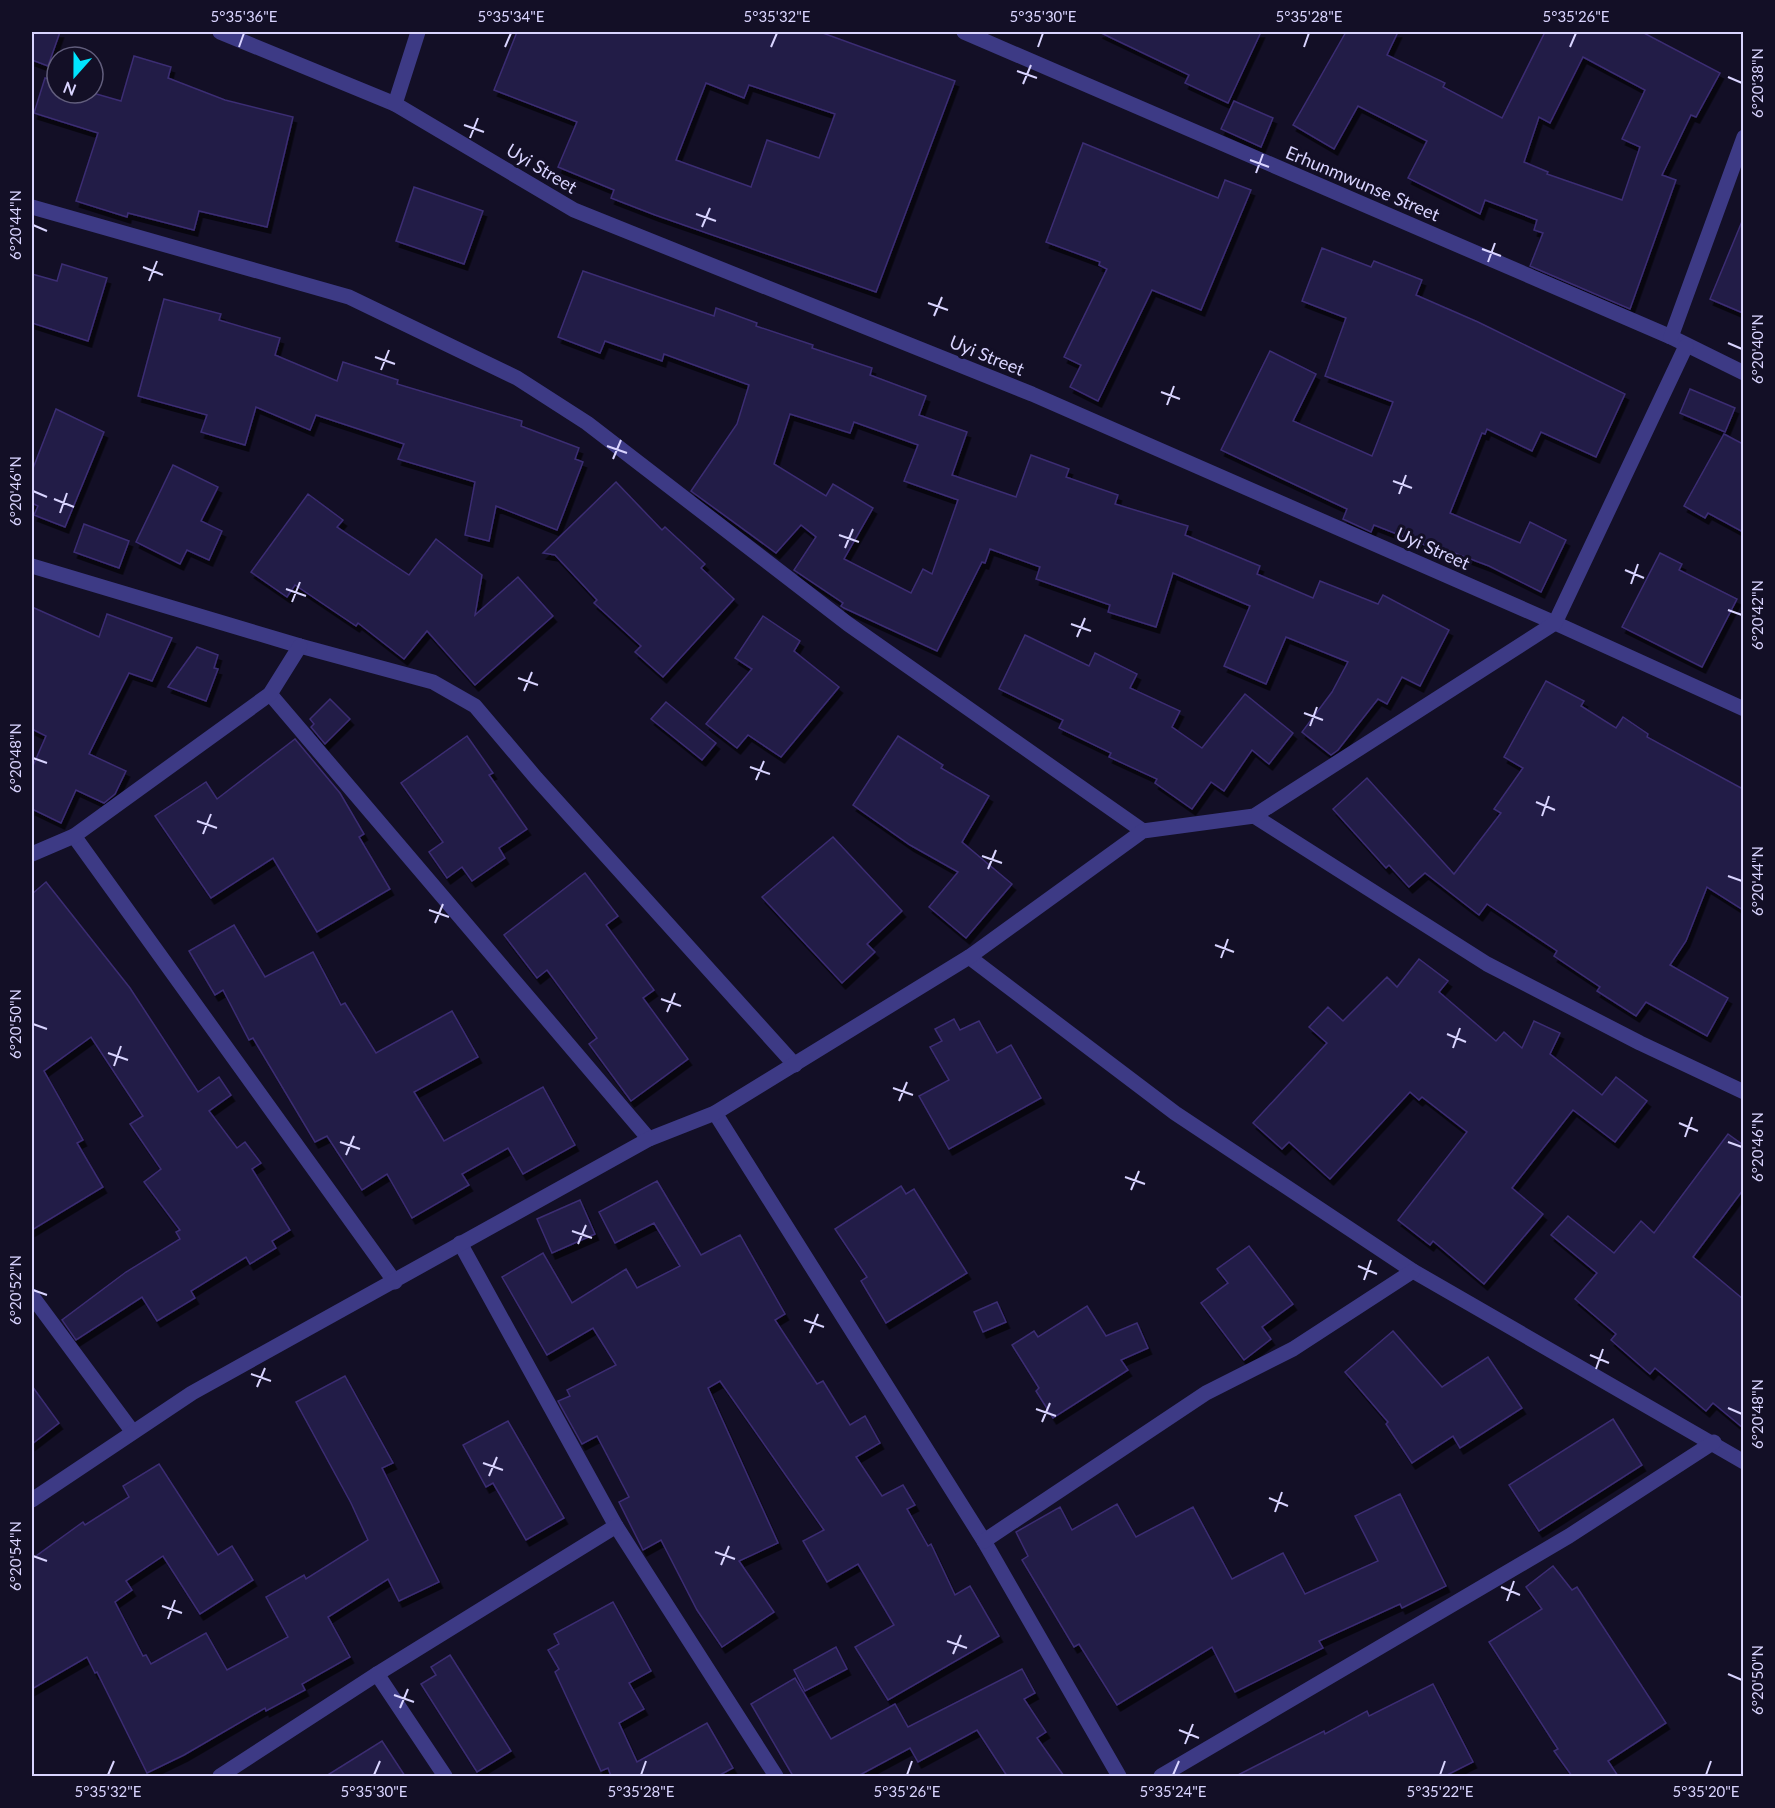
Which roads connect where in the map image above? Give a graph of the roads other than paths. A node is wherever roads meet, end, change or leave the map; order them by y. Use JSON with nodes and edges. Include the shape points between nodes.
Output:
{"nodes":[{"id":1,"x":220,"y":32,"type":"edge"},
{"id":2,"x":418,"y":32,"type":"edge"},
{"id":3,"x":967,"y":32,"type":"edge"},
{"id":4,"x":395,"y":104,"type":"junction"},
{"id":5,"x":1743,"y":137,"type":"edge"},
{"id":6,"x":32,"y":207,"type":"edge"},
{"id":7,"x":1671,"y":337,"type":"junction"},
{"id":8,"x":1686,"y":346,"type":"junction"},
{"id":9,"x":1743,"y":373,"type":"edge"},
{"id":10,"x":32,"y":566,"type":"edge"},
{"id":11,"x":1555,"y":623,"type":"junction"},
{"id":12,"x":300,"y":646,"type":"junction"},
{"id":13,"x":270,"y":694,"type":"junction"},
{"id":14,"x":1743,"y":709,"type":"edge"},
{"id":15,"x":1254,"y":816,"type":"junction"},
{"id":16,"x":1143,"y":831,"type":"junction"},
{"id":17,"x":74,"y":836,"type":"junction"},
{"id":18,"x":32,"y":854,"type":"edge"},
{"id":19,"x":969,"y":957,"type":"junction"},
{"id":20,"x":795,"y":1065,"type":"junction"},
{"id":21,"x":1743,"y":1092,"type":"edge"},
{"id":22,"x":715,"y":1113,"type":"junction"},
{"id":23,"x":649,"y":1139,"type":"junction"},
{"id":24,"x":460,"y":1243,"type":"junction"},
{"id":25,"x":1413,"y":1271,"type":"junction"},
{"id":26,"x":395,"y":1282,"type":"junction"},
{"id":27,"x":32,"y":1296,"type":"edge"},
{"id":28,"x":132,"y":1431,"type":"junction"},
{"id":29,"x":1714,"y":1442,"type":"junction"},
{"id":30,"x":1743,"y":1462,"type":"edge"},
{"id":31,"x":32,"y":1500,"type":"edge"},
{"id":32,"x":616,"y":1526,"type":"junction"},
{"id":33,"x":984,"y":1541,"type":"junction"},
{"id":34,"x":377,"y":1674,"type":"junction"},
{"id":35,"x":220,"y":1776,"type":"edge"},
{"id":36,"x":445,"y":1776,"type":"edge"},
{"id":37,"x":776,"y":1776,"type":"edge"},
{"id":38,"x":1119,"y":1776,"type":"edge"},
{"id":39,"x":1161,"y":1776,"type":"edge"}],
"edges":[{"from":1,"to":4,"type":"street","name":"Uyi Street"},
{"from":2,"to":4,"type":"street"},
{"from":3,"to":7,"type":"street","name":"Erhunmwunse Street"},
{"from":4,"to":11,"type":"street","name":"Uyi Street","via":[[574,210],[1032,394]]},
{"from":5,"to":7,"type":"street"},
{"from":6,"to":16,"type":"street","via":[[349,297],[517,378],[587,423],[848,624]]},
{"from":7,"to":8,"type":"street","name":"Erhunmwunse Street"},
{"from":8,"to":9,"type":"street","name":"Erhunmwunse Street"},
{"from":8,"to":11,"type":"street"},
{"from":10,"to":12,"type":"street"},
{"from":11,"to":14,"type":"street","name":"Uyi Street"},
{"from":11,"to":15,"type":"street"},
{"from":12,"to":13,"type":"street"},
{"from":12,"to":20,"type":"street","via":[[433,682],[475,706]]},
{"from":13,"to":17,"type":"street"},
{"from":13,"to":23,"type":"street"},
{"from":15,"to":16,"type":"street"},
{"from":15,"to":21,"type":"street","via":[[1487,964]]},
{"from":16,"to":19,"type":"street"},
{"from":17,"to":18,"type":"street"},
{"from":17,"to":26,"type":"street"},
{"from":19,"to":20,"type":"street"},
{"from":19,"to":25,"type":"street","via":[[1175,1113]]},
{"from":20,"to":22,"type":"street"},
{"from":22,"to":23,"type":"street"},
{"from":22,"to":33,"type":"street"},
{"from":23,"to":24,"type":"street"},
{"from":24,"to":26,"type":"street"},
{"from":24,"to":32,"type":"street"},
{"from":25,"to":29,"type":"street"},
{"from":25,"to":33,"type":"street","via":[[1293,1349],[1206,1393]]},
{"from":26,"to":28,"type":"street","via":[[192,1393]]},
{"from":27,"to":28,"type":"street"},
{"from":28,"to":31,"type":"street"},
{"from":29,"to":30,"type":"street"},
{"from":29,"to":39,"type":"street","via":[[1559,1542]]},
{"from":32,"to":34,"type":"street"},
{"from":32,"to":37,"type":"street"},
{"from":33,"to":38,"type":"street"},
{"from":34,"to":35,"type":"street"},
{"from":34,"to":36,"type":"street"}]}
